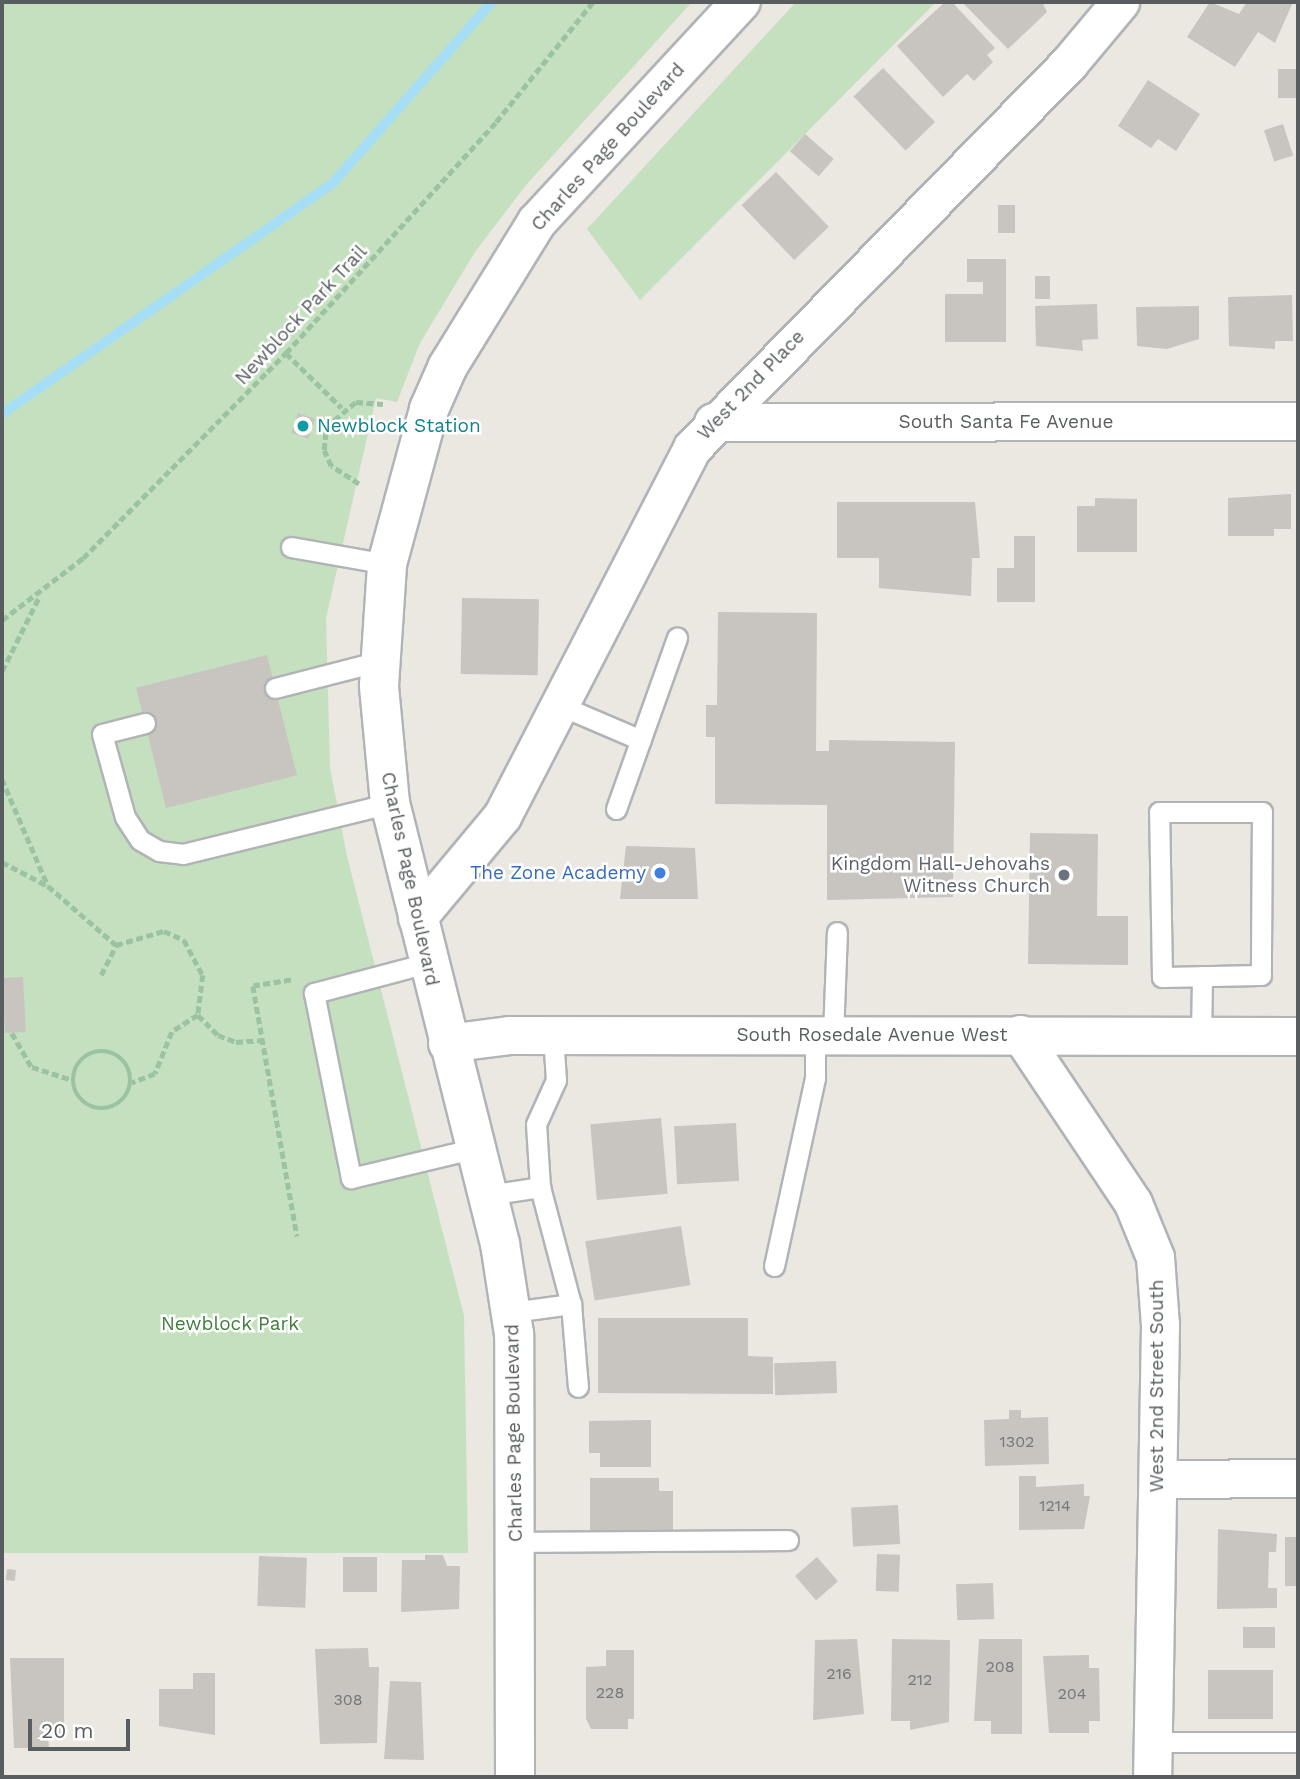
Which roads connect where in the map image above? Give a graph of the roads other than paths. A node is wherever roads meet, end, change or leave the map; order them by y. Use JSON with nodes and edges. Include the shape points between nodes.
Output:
{"nodes":[{"id":1,"x":741,"y":2,"type":"edge"},
{"id":2,"x":1113,"y":13,"type":"edge"},
{"id":3,"x":1298,"y":421,"type":"edge"},
{"id":4,"x":713,"y":422,"type":"junction"},
{"id":5,"x":292,"y":547,"type":"dead end"},
{"id":6,"x":387,"y":564,"type":"junction"},
{"id":7,"x":677,"y":638,"type":"dead end"},
{"id":8,"x":380,"y":661,"type":"junction"},
{"id":9,"x":275,"y":688,"type":"dead end"},
{"id":10,"x":559,"y":705,"type":"junction"},
{"id":11,"x":145,"y":723,"type":"dead end"},
{"id":12,"x":641,"y":740,"type":"junction"},
{"id":13,"x":390,"y":803,"type":"junction"},
{"id":14,"x":616,"y":809,"type":"dead end"},
{"id":15,"x":417,"y":918,"type":"junction"},
{"id":16,"x":836,"y":932,"type":"dead end"},
{"id":17,"x":428,"y":963,"type":"junction"},
{"id":18,"x":1202,"y":976,"type":"junction"},
{"id":19,"x":1020,"y":1034,"type":"junction"},
{"id":20,"x":553,"y":1035,"type":"junction"},
{"id":21,"x":824,"y":1035,"type":"junction"},
{"id":22,"x":1201,"y":1036,"type":"junction"},
{"id":23,"x":1298,"y":1036,"type":"edge"},
{"id":24,"x":447,"y":1043,"type":"junction"},
{"id":25,"x":476,"y":1148,"type":"junction"},
{"id":26,"x":540,"y":1187,"type":"junction"},
{"id":27,"x":488,"y":1195,"type":"junction"},
{"id":28,"x":774,"y":1266,"type":"dead end"},
{"id":29,"x":571,"y":1304,"type":"junction"},
{"id":30,"x":512,"y":1312,"type":"junction"},
{"id":31,"x":578,"y":1387,"type":"dead end"},
{"id":32,"x":1298,"y":1478,"type":"edge"},
{"id":33,"x":1158,"y":1479,"type":"junction"},
{"id":34,"x":788,"y":1540,"type":"dead end"},
{"id":35,"x":516,"y":1542,"type":"junction"},
{"id":36,"x":1298,"y":1742,"type":"edge"},
{"id":37,"x":1152,"y":1760,"type":"edge"},
{"id":38,"x":515,"y":1777,"type":"edge"}],
"edges":[{"from":1,"to":6,"type":"main road","name":"Charles Page Boulevard","via":[[537,222],[429,409]]},
{"from":2,"to":4,"type":"street","name":"West 2nd Place"},
{"from":3,"to":4,"type":"street","name":"South Santa Fe Avenue"},
{"from":4,"to":10,"type":"street","name":"West 2nd Place","via":[[678,474]]},
{"from":5,"to":6,"type":"lane"},
{"from":6,"to":8,"type":"main road","name":"Charles Page Boulevard"},
{"from":7,"to":12,"type":"lane"},
{"from":8,"to":9,"type":"lane"},
{"from":8,"to":13,"type":"main road","name":"Charles Page Boulevard"},
{"from":10,"to":12,"type":"lane"},
{"from":10,"to":15,"type":"street","name":"West 2nd Place","via":[[502,816]]},
{"from":11,"to":13,"type":"lane","via":[[102,734],[125,817],[140,840],[159,851],[183,854]]},
{"from":12,"to":14,"type":"lane"},
{"from":13,"to":15,"type":"main road","name":"Charles Page Boulevard"},
{"from":15,"to":17,"type":"main road","name":"Charles Page Boulevard"},
{"from":16,"to":21,"type":"lane"},
{"from":17,"to":24,"type":"main road","name":"Charles Page Boulevard"},
{"from":17,"to":25,"type":"lane","via":[[314,993],[351,1178]]},
{"from":18,"to":18,"type":"lane","via":[[1261,975],[1262,812],[1159,812],[1161,977]]},
{"from":18,"to":22,"type":"lane"},
{"from":19,"to":21,"type":"street","name":"South Rosedale Avenue West"},
{"from":19,"to":22,"type":"street","name":"South Rosedale Avenue West"},
{"from":19,"to":33,"type":"street","name":"West 2nd Street South","via":[[1133,1203],[1155,1257]]},
{"from":20,"to":21,"type":"street","name":"South Rosedale Avenue West"},
{"from":20,"to":24,"type":"street","name":"South Rosedale Avenue West"},
{"from":20,"to":26,"type":"lane","via":[[555,1080],[536,1124]]},
{"from":21,"to":28,"type":"lane"},
{"from":22,"to":23,"type":"street","name":"South Rosedale Avenue West"},
{"from":24,"to":25,"type":"main road","name":"Charles Page Boulevard"},
{"from":25,"to":27,"type":"main road","name":"Charles Page Boulevard"},
{"from":26,"to":27,"type":"lane"},
{"from":26,"to":29,"type":"lane"},
{"from":27,"to":30,"type":"main road","name":"Charles Page Boulevard"},
{"from":29,"to":30,"type":"lane"},
{"from":29,"to":31,"type":"lane"},
{"from":30,"to":35,"type":"main road","name":"Charles Page Boulevard"},
{"from":32,"to":33,"type":"street"},
{"from":33,"to":37,"type":"street","name":"West 2nd Street South"},
{"from":34,"to":35,"type":"lane"},
{"from":35,"to":38,"type":"main road","name":"Charles Page Boulevard"},
{"from":36,"to":37,"type":"lane"}]}
